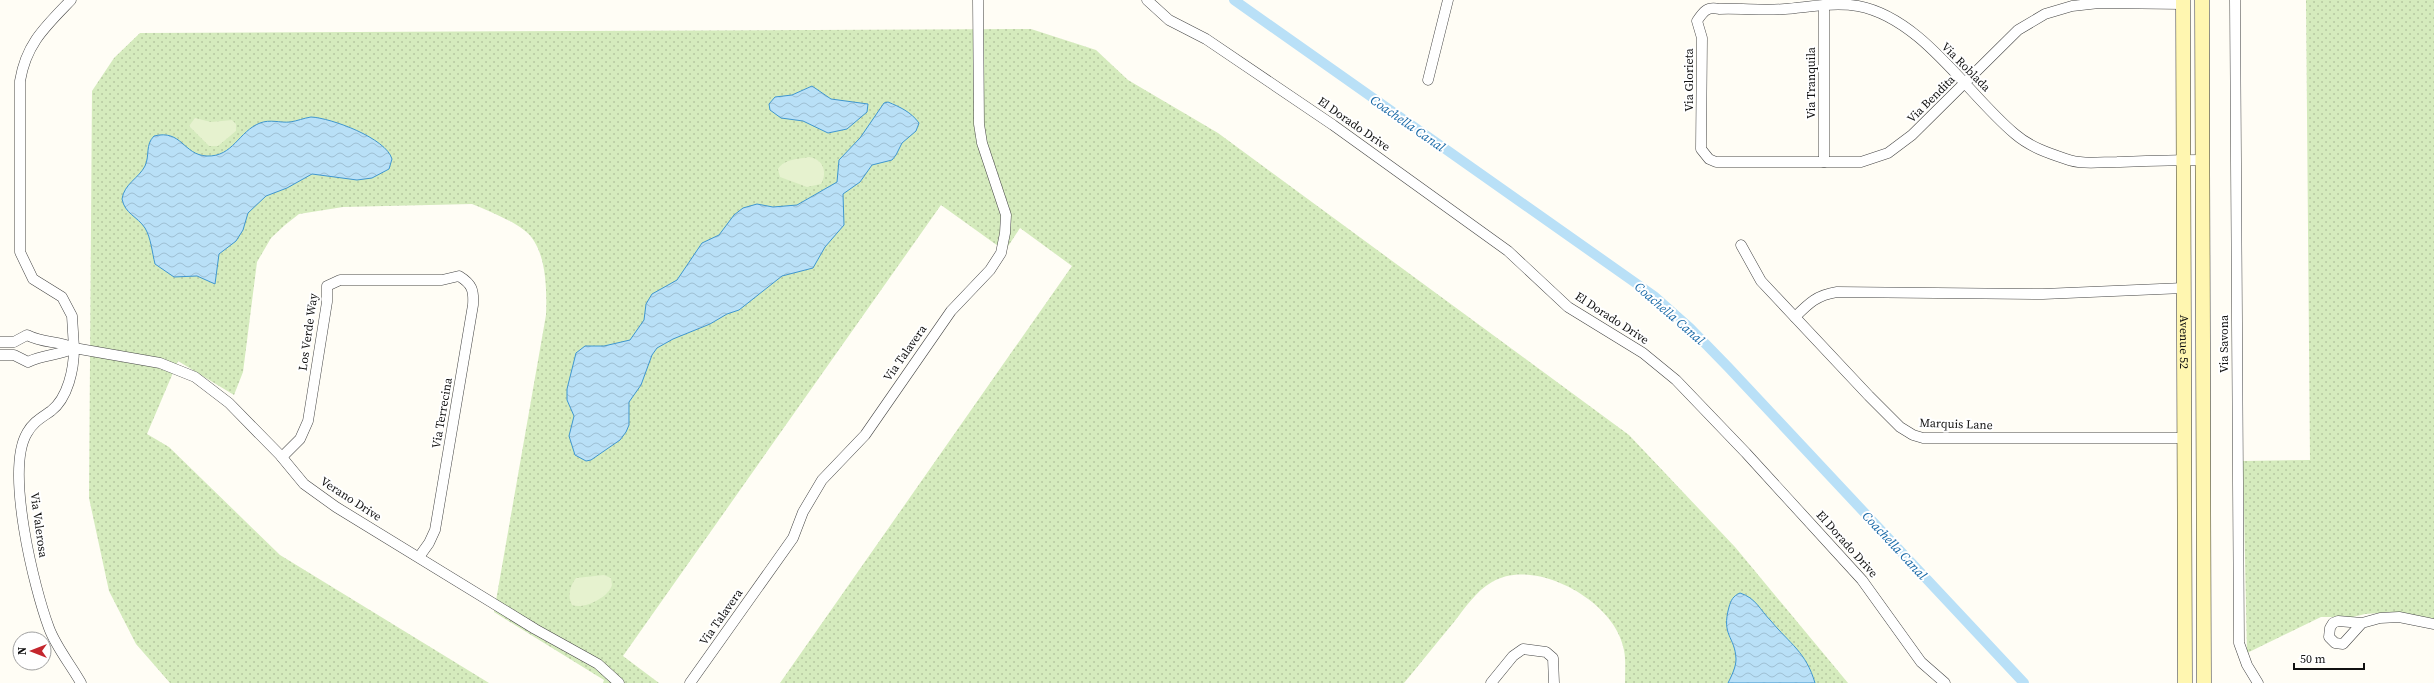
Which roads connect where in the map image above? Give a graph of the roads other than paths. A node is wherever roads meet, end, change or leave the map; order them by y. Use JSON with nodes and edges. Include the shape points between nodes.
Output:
{"nodes":[{"id":1,"x":71,"y":0,"type":"edge"},
{"id":2,"x":978,"y":0,"type":"edge"},
{"id":3,"x":1147,"y":0,"type":"edge"},
{"id":4,"x":1448,"y":0,"type":"edge"},
{"id":5,"x":2202,"y":0,"type":"edge"},
{"id":6,"x":2235,"y":0,"type":"edge"},
{"id":7,"x":2183,"y":2,"type":"edge"},
{"id":8,"x":1824,"y":5,"type":"junction"},
{"id":9,"x":1706,"y":9,"type":"joint"},
{"id":10,"x":1428,"y":80,"type":"dead end"},
{"id":11,"x":1964,"y":83,"type":"junction"},
{"id":12,"x":1704,"y":154,"type":"joint"},
{"id":13,"x":2184,"y":160,"type":"junction"},
{"id":14,"x":2202,"y":160,"type":"junction"},
{"id":15,"x":1824,"y":162,"type":"junction"},
{"id":16,"x":1741,"y":245,"type":"dead end"},
{"id":17,"x":459,"y":276,"type":"joint"},
{"id":18,"x":2184,"y":288,"type":"junction"},
{"id":19,"x":1795,"y":317,"type":"junction"},
{"id":20,"x":0,"y":342,"type":"edge"},
{"id":21,"x":74,"y":352,"type":"junction"},
{"id":22,"x":0,"y":355,"type":"edge"},
{"id":23,"x":2203,"y":358,"type":"junction"},
{"id":24,"x":2184,"y":438,"type":"junction"},
{"id":25,"x":282,"y":457,"type":"junction"},
{"id":26,"x":419,"y":557,"type":"junction"},
{"id":27,"x":2185,"y":619,"type":"junction"},
{"id":28,"x":2362,"y":623,"type":"dead end"},
{"id":29,"x":2434,"y":624,"type":"edge"},
{"id":30,"x":2185,"y":666,"type":"junction"},
{"id":31,"x":81,"y":683,"type":"edge"},
{"id":32,"x":619,"y":683,"type":"edge"},
{"id":33,"x":690,"y":683,"type":"edge"},
{"id":34,"x":1491,"y":683,"type":"edge"},
{"id":35,"x":1554,"y":683,"type":"edge"},
{"id":36,"x":1945,"y":683,"type":"edge"},
{"id":37,"x":2185,"y":683,"type":"edge"},
{"id":38,"x":2190,"y":683,"type":"edge"},
{"id":39,"x":2203,"y":683,"type":"edge"},
{"id":40,"x":2258,"y":683,"type":"edge"}],
"edges":[{"from":1,"to":21,"type":"street","via":[[32,44],[23,61],[20,81],[20,252],[33,279],[62,297],[72,316]]},
{"from":2,"to":33,"type":"street","name":"Via Talavera","via":[[979,124],[982,143],[1006,215],[1001,253],[990,270],[951,311],[865,435],[822,480],[803,512],[793,538]]},
{"from":3,"to":36,"type":"street","name":"El Dorado Drive","via":[[1169,20],[1206,39],[1333,125],[1502,246],[1568,306],[1642,353],[1676,380],[1862,580],[1921,662]]},
{"from":4,"to":10,"type":"street"},
{"from":5,"to":14,"type":"main road","name":"Avenue 52"},
{"from":6,"to":40,"type":"street","name":"Via Savona","via":[[2239,643]]},
{"from":7,"to":11,"type":"street","name":"Via Bendita","via":[[2099,3],[2072,6],[2044,14],[2018,30]]},
{"from":7,"to":13,"type":"main road","name":"Avenue 52"},
{"from":8,"to":9,"type":"street","name":"Via Roblada","via":[[1784,9]]},
{"from":8,"to":11,"type":"street","name":"Via Roblada","via":[[1857,6],[1893,20],[1915,33]]},
{"from":8,"to":15,"type":"street","name":"Via Tranquila"},
{"from":9,"to":12,"type":"street","name":"Via Glorieta","via":[[1697,21],[1702,38],[1701,149]]},
{"from":11,"to":13,"type":"street","name":"Via Roblada","via":[[2016,135],[2033,146],[2068,160],[2094,163]]},
{"from":11,"to":15,"type":"street","name":"Via Bendita","via":[[1912,135],[1888,153],[1861,162]]},
{"from":12,"to":15,"type":"street","name":"Via Bendita","via":[[1716,162]]},
{"from":13,"to":14,"type":"street","name":"Via Roblada"},
{"from":13,"to":18,"type":"main road","name":"Avenue 52"},
{"from":14,"to":23,"type":"main road","name":"Avenue 52"},
{"from":16,"to":19,"type":"street","name":"Marquis Lane","via":[[1761,280]]},
{"from":17,"to":25,"type":"street","name":"Los Verde Way","via":[[442,280],[340,280],[327,286],[327,302],[308,421],[300,439]]},
{"from":17,"to":26,"type":"street","name":"Via Terrecina","via":[[469,282],[474,291],[473,305],[435,530]]},
{"from":18,"to":19,"type":"street","via":[[2043,294],[1837,292],[1822,294],[1813,299]]},
{"from":18,"to":23,"type":"main road","via":[[2193,290],[2194,330]]},
{"from":18,"to":24,"type":"main road","name":"Avenue 52"},
{"from":19,"to":24,"type":"street","name":"Marquis Lane","via":[[1868,396],[1900,427],[1913,435],[1923,438],[1992,439]]},
{"from":20,"to":21,"type":"street","name":"Verano Drive","via":[[14,342],[28,335],[42,342],[60,342]]},
{"from":21,"to":22,"type":"street","via":[[42,355],[28,362],[14,355]]},
{"from":21,"to":25,"type":"street","name":"Verano Drive","via":[[160,363],[195,377],[229,403]]},
{"from":21,"to":31,"type":"street","name":"Via Valerosa","via":[[62,401],[37,419],[26,434],[18,457],[23,526],[34,581],[50,630]]},
{"from":23,"to":39,"type":"main road","name":"Avenue 52"},
{"from":24,"to":27,"type":"main road","name":"Avenue 52"},
{"from":25,"to":26,"type":"street","name":"Verano Drive","via":[[304,484],[336,507]]},
{"from":26,"to":32,"type":"street","name":"Verano Drive","via":[[535,629],[598,664]]},
{"from":27,"to":30,"type":"main road","name":"Avenue 52"},
{"from":27,"to":39,"type":"main road","via":[[2193,621],[2197,632],[2197,659]]},
{"from":28,"to":29,"type":"street","via":[[2380,618],[2400,617]]},
{"from":30,"to":37,"type":"main road","name":"Avenue 52"},
{"from":30,"to":38,"type":"main road"},
{"from":34,"to":35,"type":"street","via":[[1513,656],[1523,649],[1546,652],[1553,658]]}]}
